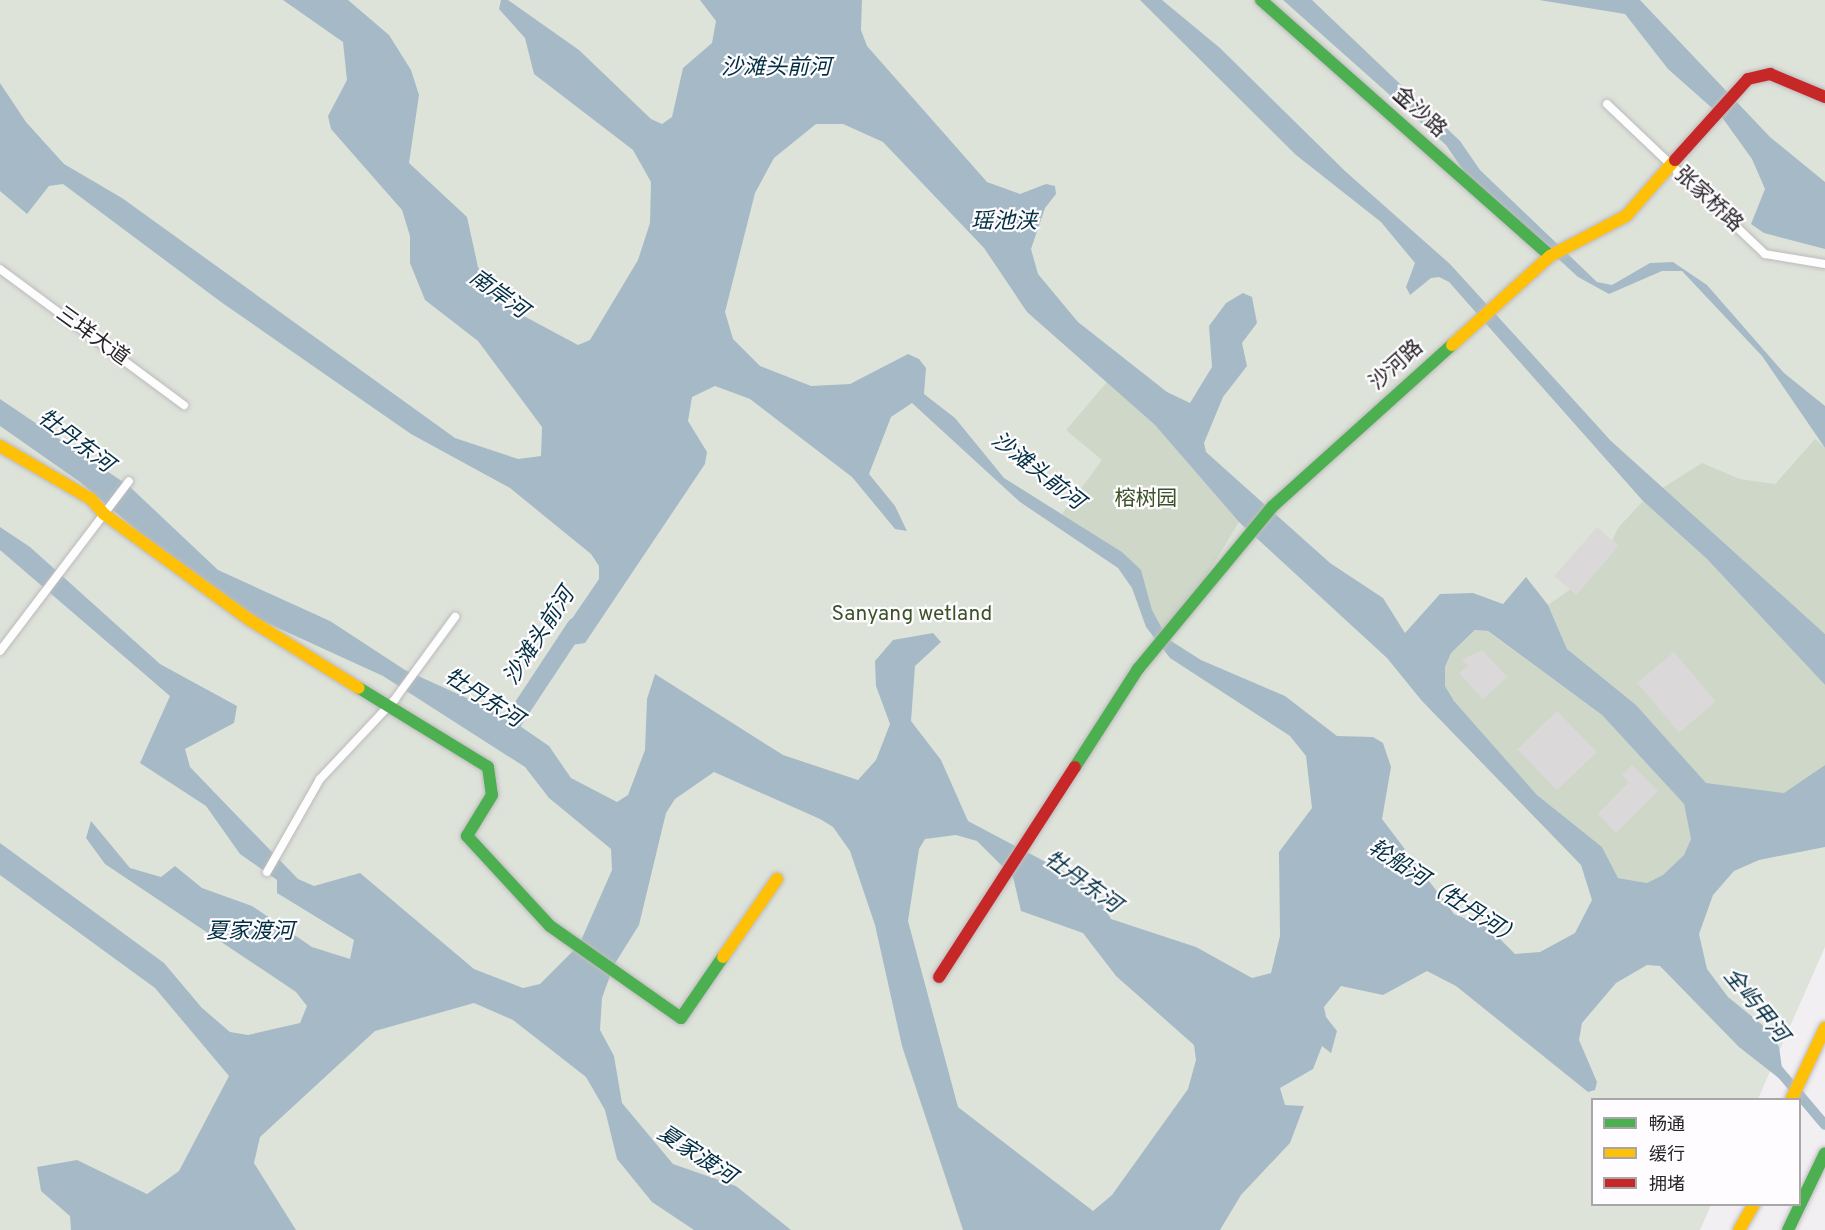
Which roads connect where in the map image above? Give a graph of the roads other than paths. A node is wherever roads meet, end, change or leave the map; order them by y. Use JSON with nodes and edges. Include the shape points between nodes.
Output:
{"nodes":[{"id":1,"x":1261,"y":0,"type":"edge"},
{"id":2,"x":1825,"y":98,"type":"edge"},
{"id":3,"x":1607,"y":104,"type":"dead end"},
{"id":4,"x":1671,"y":165,"type":"junction"},
{"id":5,"x":1550,"y":256,"type":"junction"},
{"id":6,"x":1825,"y":264,"type":"edge"},
{"id":7,"x":0,"y":268,"type":"edge"},
{"id":8,"x":184,"y":405,"type":"dead end"},
{"id":9,"x":0,"y":446,"type":"edge"},
{"id":10,"x":129,"y":482,"type":"dead end"},
{"id":11,"x":104,"y":514,"type":"junction"},
{"id":12,"x":455,"y":617,"type":"dead end"},
{"id":13,"x":0,"y":651,"type":"edge"},
{"id":14,"x":391,"y":703,"type":"junction"},
{"id":15,"x":267,"y":872,"type":"dead end"},
{"id":16,"x":777,"y":879,"type":"dead end"},
{"id":17,"x":939,"y":977,"type":"dead end"},
{"id":18,"x":1825,"y":1028,"type":"edge"},
{"id":19,"x":1792,"y":1098,"type":"edge"},
{"id":20,"x":1822,"y":1159,"type":"edge"},
{"id":21,"x":1801,"y":1203,"type":"edge"},
{"id":22,"x":1753,"y":1206,"type":"edge"},
{"id":23,"x":1799,"y":1206,"type":"edge"},
{"id":24,"x":1739,"y":1230,"type":"edge"},
{"id":25,"x":1788,"y":1230,"type":"edge"}],
"edges":[{"from":1,"to":5,"type":"main road","name":"金沙路"},
{"from":2,"to":4,"type":"main road","via":[[1770,74],[1758,74]]},
{"from":3,"to":4,"type":"street","name":"张家桥路"},
{"from":4,"to":5,"type":"main road","name":"沙河路","via":[[1626,216]]},
{"from":4,"to":6,"type":"street","name":"张家桥路","via":[[1765,254]]},
{"from":5,"to":17,"type":"main road","name":"沙河路","via":[[1272,507],[1138,669]]},
{"from":7,"to":8,"type":"street","name":"三垟大道"},
{"from":9,"to":11,"type":"main road","via":[[91,499]]},
{"from":10,"to":11,"type":"street"},
{"from":11,"to":13,"type":"street"},
{"from":11,"to":14,"type":"main road","via":[[250,620]]},
{"from":12,"to":14,"type":"street"},
{"from":14,"to":15,"type":"street","via":[[320,779]]},
{"from":14,"to":16,"type":"main road","via":[[488,767],[492,795],[467,836],[502,876],[550,926],[681,1018]]},
{"from":18,"to":19,"type":"main road"},
{"from":20,"to":21,"type":"main road"},
{"from":22,"to":24,"type":"main road"},
{"from":23,"to":25,"type":"main road"}]}
